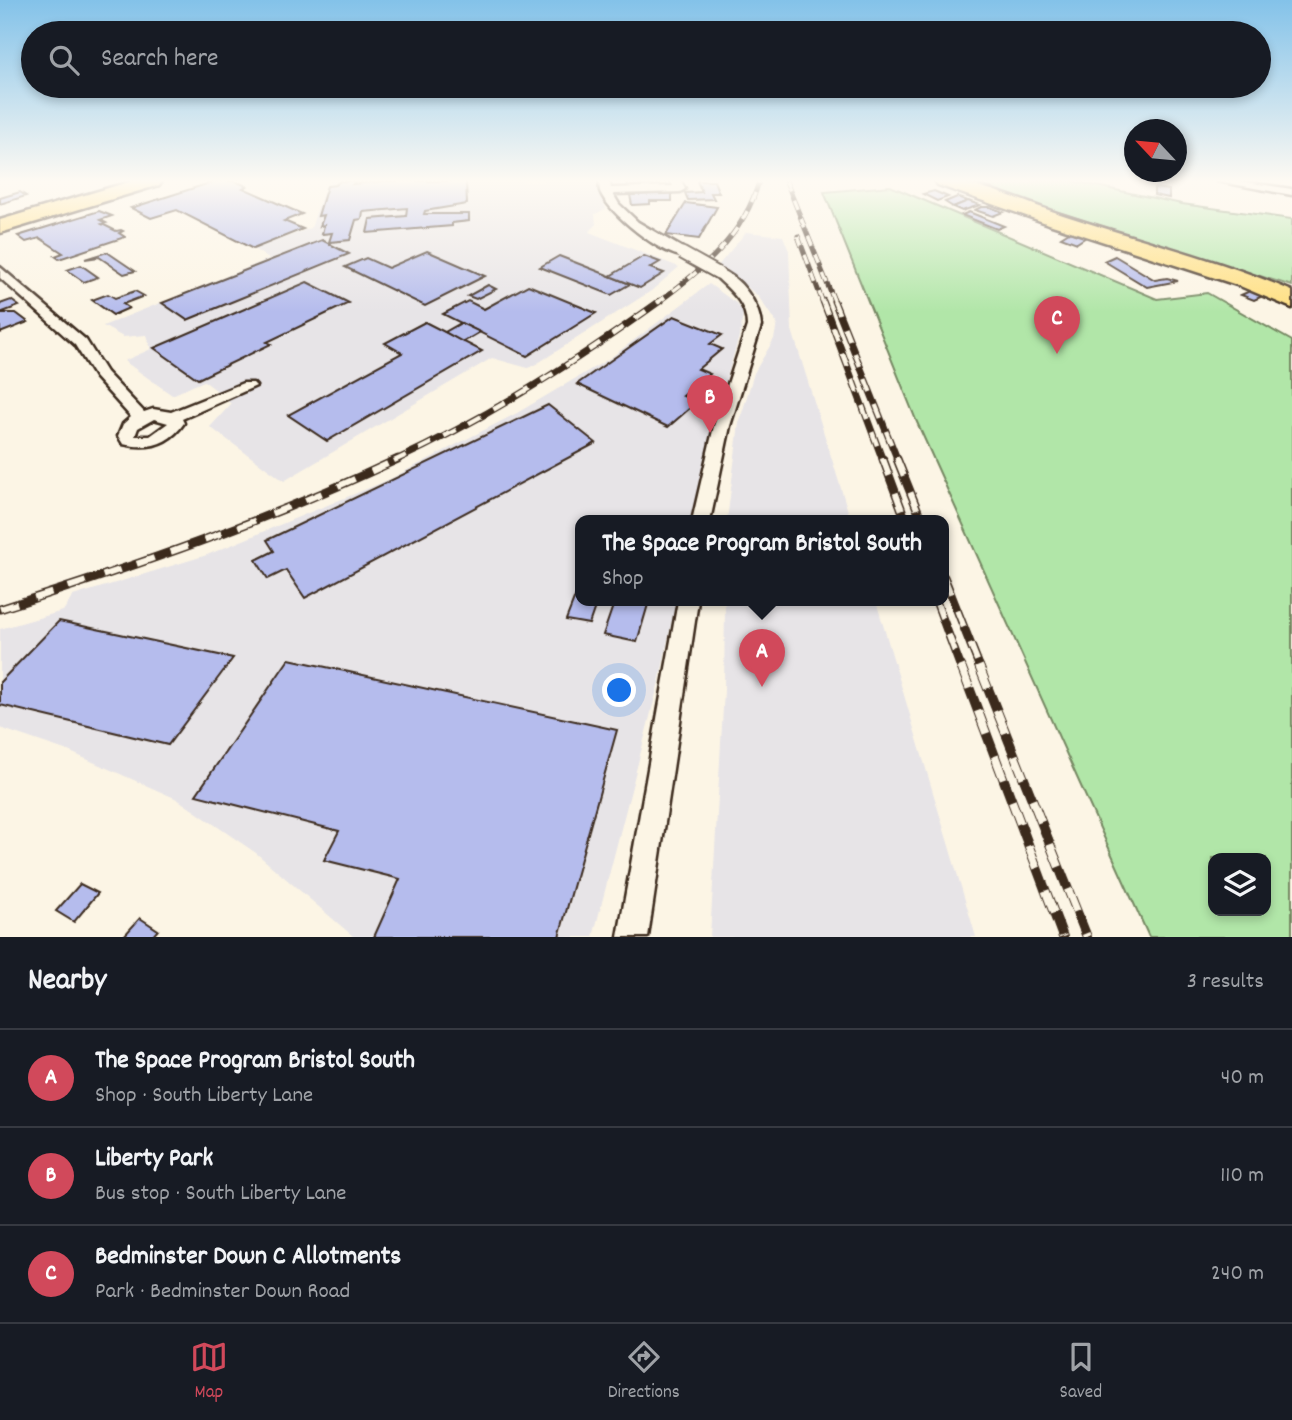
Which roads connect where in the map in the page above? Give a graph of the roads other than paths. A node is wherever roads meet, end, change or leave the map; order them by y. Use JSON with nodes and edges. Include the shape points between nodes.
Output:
{"nodes":[{"id":1,"x":635,"y":225,"type":"edge"},
{"id":2,"x":1068,"y":225,"type":"edge"},
{"id":3,"x":1,"y":273,"type":"edge"},
{"id":4,"x":1292,"y":300,"type":"edge"},
{"id":5,"x":248,"y":386,"type":"dead end"},
{"id":6,"x":173,"y":417,"type":"junction"},
{"id":7,"x":142,"y":418,"type":"junction"},
{"id":8,"x":702,"y":515,"type":"edge"},
{"id":9,"x":687,"y":606,"type":"edge"},
{"id":10,"x":633,"y":937,"type":"edge"}],
"edges":[{"from":1,"to":8,"type":"street","bridge":true,"via":[[733,284],[754,319],[754,334],[731,395]]},
{"from":2,"to":4,"type":"highway","via":[[1249,281]]},
{"from":3,"to":7,"type":"street","via":[[81,344],[100,374]]},
{"from":5,"to":6,"type":"street"},
{"from":6,"to":7,"type":"street"},
{"from":6,"to":7,"type":"street","via":[[176,423],[164,436],[144,442],[128,440],[126,432]]},
{"from":9,"to":10,"type":"street"}]}
